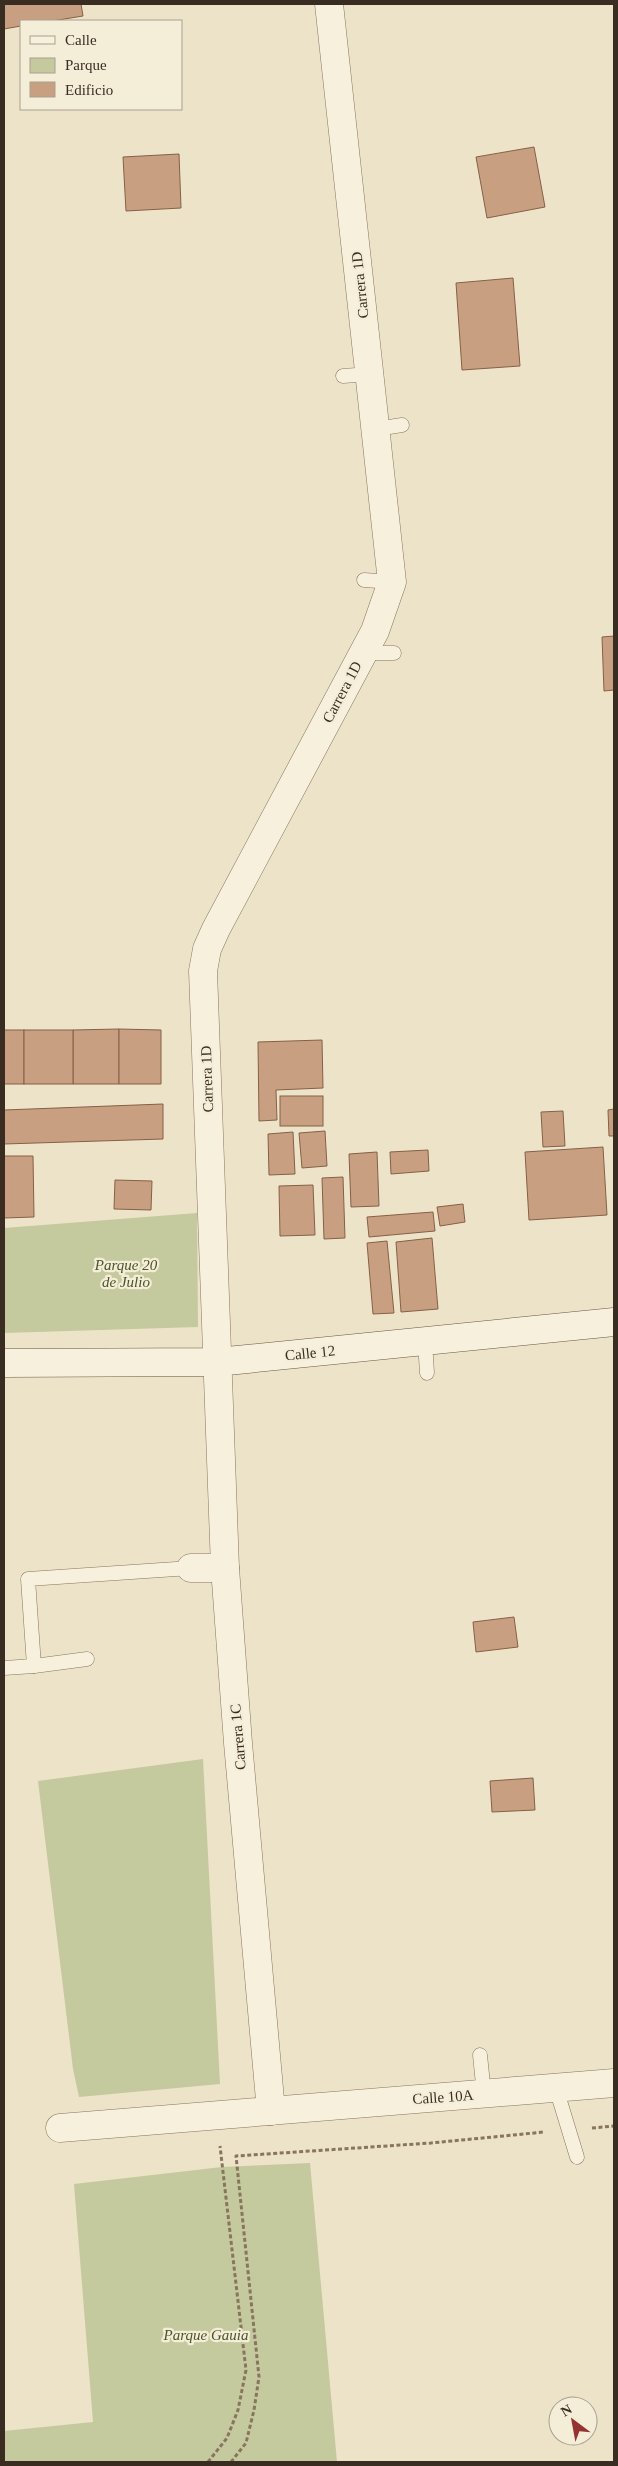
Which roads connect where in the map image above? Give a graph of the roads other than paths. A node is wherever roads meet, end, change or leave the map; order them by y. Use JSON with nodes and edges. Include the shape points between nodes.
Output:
{"nodes":[{"id":1,"x":329,"y":4,"type":"edge"},
{"id":2,"x":370,"y":374,"type":"junction"},
{"id":3,"x":343,"y":376,"type":"dead end"},
{"id":4,"x":364,"y":580,"type":"dead end"},
{"id":5,"x":392,"y":582,"type":"junction"},
{"id":6,"x":364,"y":653,"type":"junction"},
{"id":7,"x":394,"y":654,"type":"dead end"},
{"id":8,"x":614,"y":1322,"type":"edge"},
{"id":9,"x":425,"y":1342,"type":"junction"},
{"id":10,"x":217,"y":1362,"type":"junction"},
{"id":11,"x":4,"y":1363,"type":"edge"},
{"id":12,"x":427,"y":1373,"type":"dead end"},
{"id":13,"x":191,"y":1568,"type":"joint"},
{"id":14,"x":225,"y":1568,"type":"junction"},
{"id":15,"x":87,"y":1659,"type":"dead end"},
{"id":16,"x":34,"y":1666,"type":"junction"},
{"id":17,"x":4,"y":1668,"type":"edge"},
{"id":18,"x":480,"y":2055,"type":"dead end"},
{"id":19,"x":614,"y":2083,"type":"edge"},
{"id":20,"x":556,"y":2088,"type":"junction"},
{"id":21,"x":484,"y":2094,"type":"junction"},
{"id":22,"x":272,"y":2111,"type":"junction"},
{"id":23,"x":60,"y":2128,"type":"dead end"},
{"id":24,"x":577,"y":2157,"type":"dead end"}],
"edges":[{"from":1,"to":2,"type":"street","name":"Carrera 1D"},
{"from":2,"to":3,"type":"lane"},
{"from":2,"to":5,"type":"street","name":"Carrera 1D","via":[[389,427]]},
{"from":4,"to":5,"type":"lane"},
{"from":5,"to":6,"type":"street","name":"Carrera 1D"},
{"from":6,"to":7,"type":"lane"},
{"from":6,"to":10,"type":"street","name":"Carrera 1D","via":[[207,949],[204,989]]},
{"from":8,"to":9,"type":"street","name":"Calle 12"},
{"from":9,"to":10,"type":"street","name":"Calle 12"},
{"from":9,"to":12,"type":"lane"},
{"from":10,"to":11,"type":"street","name":"Calle 12"},
{"from":10,"to":14,"type":"street","name":"Carrera 1C"},
{"from":13,"to":14,"type":"street"},
{"from":13,"to":16,"type":"lane","via":[[28,1579]]},
{"from":14,"to":22,"type":"street","name":"Carrera 1C"},
{"from":15,"to":16,"type":"lane"},
{"from":16,"to":17,"type":"lane"},
{"from":18,"to":21,"type":"lane"},
{"from":19,"to":20,"type":"street","name":"Calle 10A"},
{"from":20,"to":21,"type":"street","name":"Calle 10A"},
{"from":20,"to":24,"type":"lane"},
{"from":21,"to":22,"type":"street","name":"Calle 10A"},
{"from":22,"to":23,"type":"street","name":"Calle 10A"}]}
